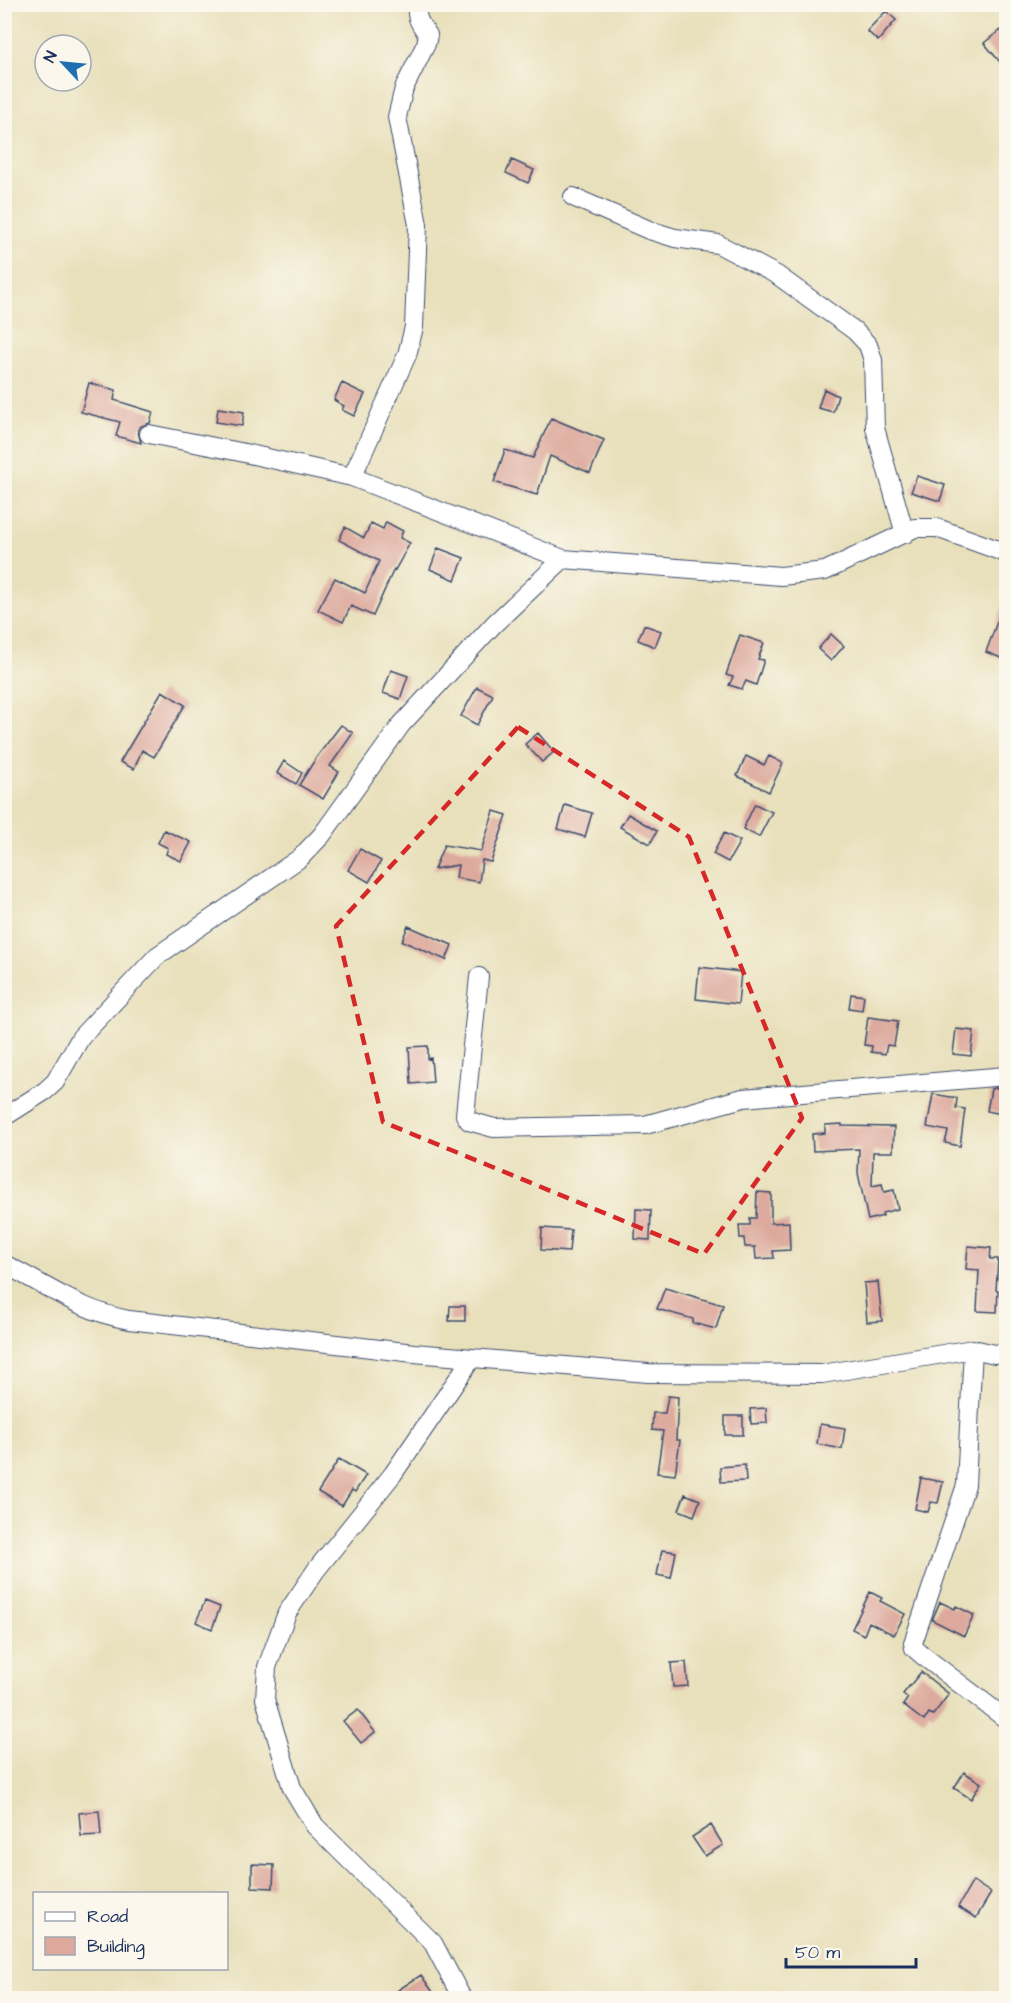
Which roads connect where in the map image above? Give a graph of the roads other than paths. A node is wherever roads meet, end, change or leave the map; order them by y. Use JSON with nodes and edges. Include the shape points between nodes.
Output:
{"nodes":[{"id":1,"x":418,"y":4,"type":"edge"},
{"id":2,"x":573,"y":197,"type":"dead end"},
{"id":3,"x":149,"y":434,"type":"dead end"},
{"id":4,"x":352,"y":477,"type":"junction"},
{"id":5,"x":905,"y":534,"type":"junction"},
{"id":6,"x":1006,"y":553,"type":"edge"},
{"id":7,"x":563,"y":559,"type":"junction"},
{"id":8,"x":480,"y":977,"type":"dead end"},
{"id":9,"x":1006,"y":1076,"type":"edge"},
{"id":10,"x":4,"y":1117,"type":"edge"},
{"id":11,"x":4,"y":1264,"type":"edge"},
{"id":12,"x":973,"y":1349,"type":"junction"},
{"id":13,"x":1006,"y":1352,"type":"edge"},
{"id":14,"x":472,"y":1358,"type":"junction"},
{"id":15,"x":1006,"y":1719,"type":"edge"},
{"id":16,"x":462,"y":1998,"type":"edge"}],
"edges":[{"from":1,"to":4,"type":"street","via":[[418,20],[428,35],[404,88],[397,117],[418,225],[414,327],[407,356]]},
{"from":2,"to":5,"type":"street","via":[[649,230],[718,244],[777,275],[855,331],[868,345],[873,360],[875,428]]},
{"from":3,"to":4,"type":"street"},
{"from":4,"to":7,"type":"street"},
{"from":5,"to":6,"type":"street","via":[[915,528],[937,528]]},
{"from":5,"to":7,"type":"street","via":[[825,571],[781,576]]},
{"from":7,"to":10,"type":"street","via":[[494,624],[402,725],[322,835],[300,858],[157,956],[81,1037],[55,1082]]},
{"from":8,"to":9,"type":"street","via":[[465,1115],[469,1121],[494,1128],[645,1125],[743,1098]]},
{"from":11,"to":14,"type":"street","via":[[80,1306],[107,1316]]},
{"from":12,"to":13,"type":"street"},
{"from":12,"to":14,"type":"street","via":[[822,1374],[648,1373]]},
{"from":12,"to":15,"type":"street","via":[[966,1485],[913,1643],[922,1655]]},
{"from":14,"to":16,"type":"street","via":[[393,1474],[287,1612],[267,1667],[265,1699],[292,1788],[315,1826],[433,1943]]}]}
